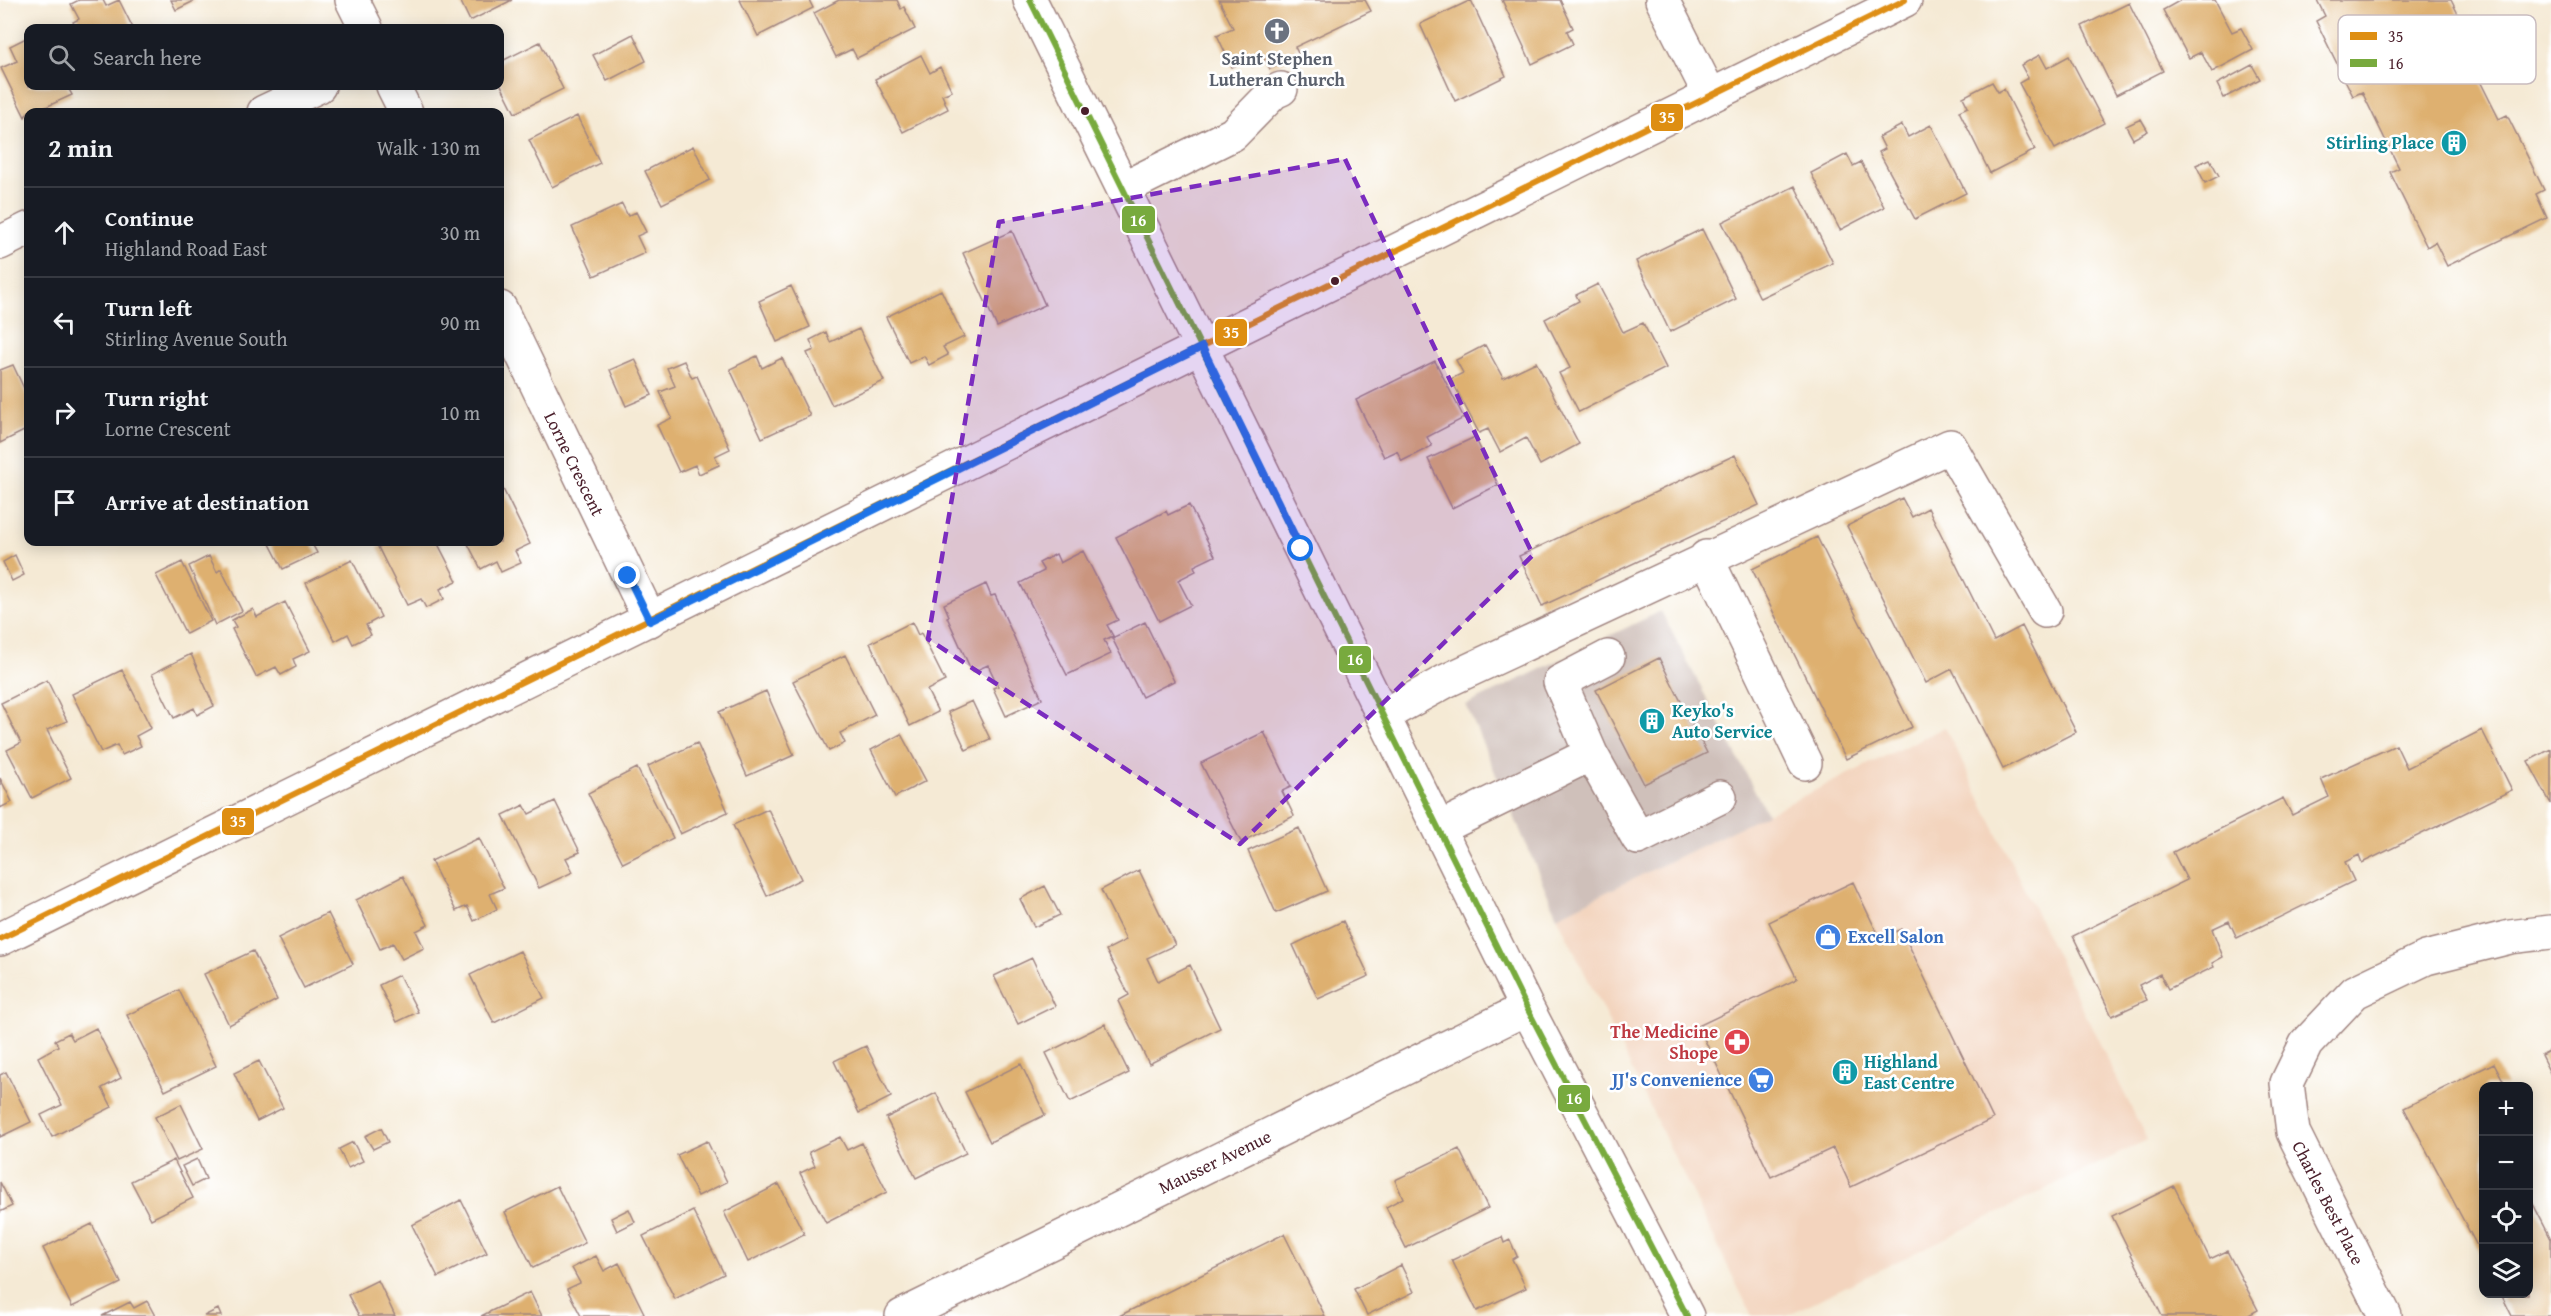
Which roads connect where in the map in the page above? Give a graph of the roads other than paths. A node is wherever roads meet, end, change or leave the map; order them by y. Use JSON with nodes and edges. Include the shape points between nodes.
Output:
{"nodes":[{"id":1,"x":352,"y":0,"type":"edge"},
{"id":2,"x":1030,"y":0,"type":"edge"},
{"id":3,"x":1662,"y":0,"type":"edge"},
{"id":4,"x":1905,"y":0,"type":"edge"},
{"id":5,"x":364,"y":24,"type":"edge"},
{"id":6,"x":1281,"y":88,"type":"dead end"},
{"id":7,"x":311,"y":90,"type":"edge"},
{"id":8,"x":395,"y":90,"type":"edge"},
{"id":9,"x":1710,"y":94,"type":"junction"},
{"id":10,"x":272,"y":108,"type":"edge"},
{"id":11,"x":404,"y":108,"type":"edge"},
{"id":12,"x":1124,"y":188,"type":"junction"},
{"id":13,"x":24,"y":231,"type":"edge"},
{"id":14,"x":0,"y":243,"type":"edge"},
{"id":15,"x":504,"y":316,"type":"edge"},
{"id":16,"x":1202,"y":347,"type":"junction"},
{"id":17,"x":1706,"y":557,"type":"junction"},
{"id":18,"x":2045,"y":611,"type":"dead end"},
{"id":19,"x":650,"y":621,"type":"junction"},
{"id":20,"x":1608,"y":657,"type":"dead end"},
{"id":21,"x":1384,"y":715,"type":"junction"},
{"id":22,"x":1591,"y":754,"type":"junction"},
{"id":23,"x":1805,"y":764,"type":"dead end"},
{"id":24,"x":1720,"y":796,"type":"dead end"},
{"id":25,"x":1440,"y":828,"type":"junction"},
{"id":26,"x":2551,"y":932,"type":"edge"},
{"id":27,"x":0,"y":939,"type":"edge"},
{"id":28,"x":1527,"y":1008,"type":"junction"},
{"id":29,"x":902,"y":1316,"type":"edge"},
{"id":30,"x":1687,"y":1316,"type":"edge"},
{"id":31,"x":2385,"y":1316,"type":"edge"}],
"edges":[{"from":1,"to":5,"type":"street"},
{"from":2,"to":12,"type":"street"},
{"from":3,"to":9,"type":"street"},
{"from":4,"to":9,"type":"street"},
{"from":6,"to":12,"type":"street","via":[[1233,134]]},
{"from":7,"to":10,"type":"street"},
{"from":8,"to":11,"type":"street"},
{"from":9,"to":16,"type":"street"},
{"from":12,"to":16,"type":"street"},
{"from":13,"to":14,"type":"street"},
{"from":15,"to":19,"type":"street","name":"Lorne Crescent"},
{"from":16,"to":19,"type":"street"},
{"from":16,"to":21,"type":"street"},
{"from":17,"to":18,"type":"street","via":[[1950,446]]},
{"from":17,"to":21,"type":"street","via":[[1446,681]]},
{"from":17,"to":23,"type":"street"},
{"from":19,"to":27,"type":"street"},
{"from":20,"to":22,"type":"street","via":[[1560,682]]},
{"from":21,"to":25,"type":"street"},
{"from":22,"to":24,"type":"street","via":[[1638,838]]},
{"from":22,"to":25,"type":"street"},
{"from":25,"to":28,"type":"street"},
{"from":26,"to":31,"type":"street","name":"Charles Best Place","via":[[2510,937],[2426,958],[2355,992],[2306,1044],[2287,1083],[2293,1132]]},
{"from":28,"to":29,"type":"street","name":"Mausser Avenue"},
{"from":28,"to":30,"type":"street"}]}
